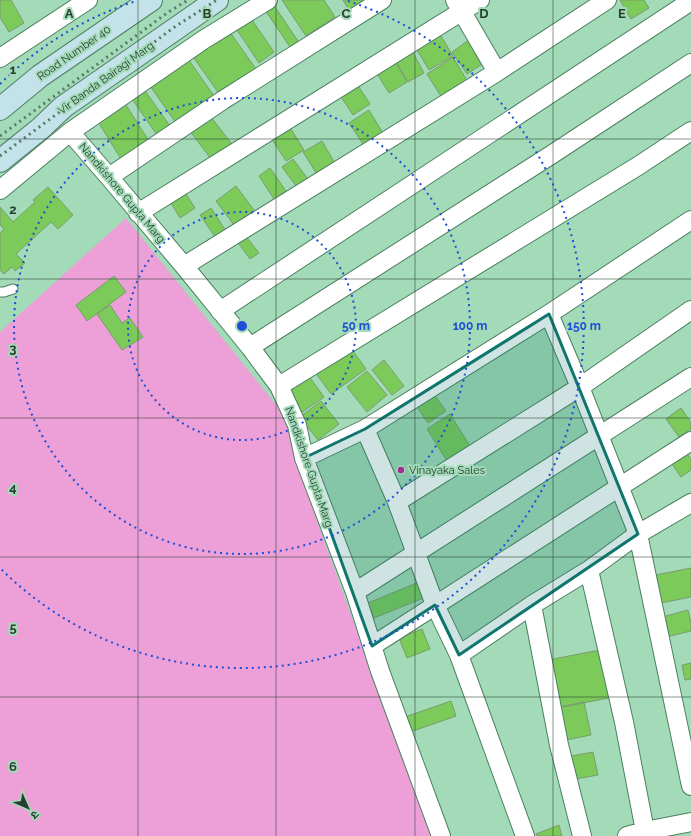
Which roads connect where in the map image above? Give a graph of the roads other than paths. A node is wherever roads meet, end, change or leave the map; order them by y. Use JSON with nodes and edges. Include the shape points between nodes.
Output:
{"nodes":[{"id":1,"x":88,"y":0,"type":"edge"},
{"id":2,"x":151,"y":0,"type":"edge"},
{"id":3,"x":217,"y":0,"type":"edge"},
{"id":4,"x":268,"y":0,"type":"edge"},
{"id":5,"x":382,"y":0,"type":"edge"},
{"id":6,"x":480,"y":0,"type":"edge"},
{"id":7,"x":607,"y":0,"type":"edge"},
{"id":8,"x":691,"y":1,"type":"edge"},
{"id":9,"x":459,"y":6,"type":"edge"},
{"id":10,"x":189,"y":20,"type":"junction"},
{"id":11,"x":203,"y":40,"type":"junction"},
{"id":12,"x":0,"y":57,"type":"edge"},
{"id":13,"x":691,"y":63,"type":"edge"},
{"id":14,"x":497,"y":72,"type":"junction"},
{"id":15,"x":0,"y":109,"type":"edge"},
{"id":16,"x":691,"y":131,"type":"edge"},
{"id":17,"x":70,"y":132,"type":"junction"},
{"id":18,"x":0,"y":161,"type":"edge"},
{"id":19,"x":109,"y":177,"type":"junction"},
{"id":20,"x":0,"y":190,"type":"edge"},
{"id":21,"x":138,"y":213,"type":"junction"},
{"id":22,"x":691,"y":220,"type":"edge"},
{"id":23,"x":184,"y":266,"type":"junction"},
{"id":24,"x":13,"y":288,"type":"dead end"},
{"id":25,"x":0,"y":292,"type":"edge"},
{"id":26,"x":691,"y":310,"type":"edge"},
{"id":27,"x":220,"y":311,"type":"junction"},
{"id":28,"x":549,"y":314,"type":"junction"},
{"id":29,"x":250,"y":347,"type":"junction"},
{"id":30,"x":691,"y":377,"type":"edge"},
{"id":31,"x":279,"y":386,"type":"junction"},
{"id":32,"x":580,"y":387,"type":"junction"},
{"id":33,"x":365,"y":428,"type":"junction"},
{"id":34,"x":599,"y":436,"type":"junction"},
{"id":35,"x":691,"y":441,"type":"edge"},
{"id":36,"x":304,"y":458,"type":"junction"},
{"id":37,"x":619,"y":488,"type":"junction"},
{"id":38,"x":397,"y":502,"type":"junction"},
{"id":39,"x":691,"y":503,"type":"edge"},
{"id":40,"x":638,"y":534,"type":"junction"},
{"id":41,"x":415,"y":555,"type":"junction"},
{"id":42,"x":589,"y":570,"type":"junction"},
{"id":43,"x":355,"y":592,"type":"junction"},
{"id":44,"x":532,"y":604,"type":"junction"},
{"id":45,"x":435,"y":605,"type":"junction"},
{"id":46,"x":372,"y":646,"type":"junction"},
{"id":47,"x":458,"y":655,"type":"junction"},
{"id":48,"x":691,"y":786,"type":"edge"},
{"id":49,"x":691,"y":822,"type":"edge"},
{"id":50,"x":645,"y":830,"type":"junction"},
{"id":51,"x":441,"y":836,"type":"edge"},
{"id":52,"x":525,"y":836,"type":"edge"},
{"id":53,"x":582,"y":836,"type":"edge"},
{"id":54,"x":627,"y":836,"type":"edge"}],
"edges":[{"from":1,"to":12,"type":"street"},
{"from":2,"to":15,"type":"main road","name":"Road Number 40","via":[[40,76]]},
{"from":3,"to":10,"type":"main road","name":"Vir Banda Bairagi Marg"},
{"from":4,"to":11,"type":"street"},
{"from":5,"to":19,"type":"street","via":[[223,100]]},
{"from":6,"to":9,"type":"street"},
{"from":7,"to":14,"type":"street"},
{"from":8,"to":27,"type":"street"},
{"from":9,"to":14,"type":"street"},
{"from":9,"to":21,"type":"street"},
{"from":10,"to":11,"type":"street"},
{"from":10,"to":18,"type":"main road","name":"Vir Banda Bairagi Marg","via":[[63,107]]},
{"from":11,"to":17,"type":"street"},
{"from":13,"to":29,"type":"street"},
{"from":14,"to":23,"type":"street"},
{"from":16,"to":31,"type":"street"},
{"from":17,"to":19,"type":"street","name":"Nandkishore Gupta Marg"},
{"from":17,"to":20,"type":"street"},
{"from":19,"to":21,"type":"street","name":"Nandkishore Gupta Marg"},
{"from":21,"to":23,"type":"street","name":"Nandkishore Gupta Marg"},
{"from":22,"to":28,"type":"street"},
{"from":23,"to":27,"type":"street","name":"Nandkishore Gupta Marg"},
{"from":24,"to":25,"type":"lane"},
{"from":26,"to":32,"type":"street"},
{"from":27,"to":29,"type":"street","name":"Nandkishore Gupta Marg"},
{"from":28,"to":32,"type":"street"},
{"from":28,"to":33,"type":"street"},
{"from":29,"to":31,"type":"street","name":"Nandkishore Gupta Marg"},
{"from":30,"to":34,"type":"street"},
{"from":31,"to":36,"type":"street","name":"Nandkishore Gupta Marg","via":[[297,425]]},
{"from":32,"to":34,"type":"street"},
{"from":32,"to":38,"type":"street"},
{"from":33,"to":36,"type":"street"},
{"from":33,"to":38,"type":"street"},
{"from":34,"to":37,"type":"street"},
{"from":34,"to":41,"type":"street"},
{"from":35,"to":37,"type":"street"},
{"from":36,"to":43,"type":"street","name":"Nandkishore Gupta Marg"},
{"from":37,"to":40,"type":"street"},
{"from":37,"to":45,"type":"street"},
{"from":38,"to":41,"type":"street"},
{"from":39,"to":40,"type":"street"},
{"from":40,"to":42,"type":"street"},
{"from":40,"to":48,"type":"street"},
{"from":41,"to":43,"type":"street"},
{"from":41,"to":45,"type":"street"},
{"from":42,"to":44,"type":"street"},
{"from":42,"to":50,"type":"street","via":[[624,722]]},
{"from":43,"to":46,"type":"street","name":"Nandkishore Gupta Marg"},
{"from":44,"to":47,"type":"street"},
{"from":44,"to":53,"type":"street","via":[[559,745]]},
{"from":45,"to":46,"type":"street"},
{"from":45,"to":47,"type":"street"},
{"from":46,"to":51,"type":"street","name":"Nandkishore Gupta Marg"},
{"from":47,"to":52,"type":"street"},
{"from":49,"to":50,"type":"street"},
{"from":50,"to":54,"type":"street"}]}
